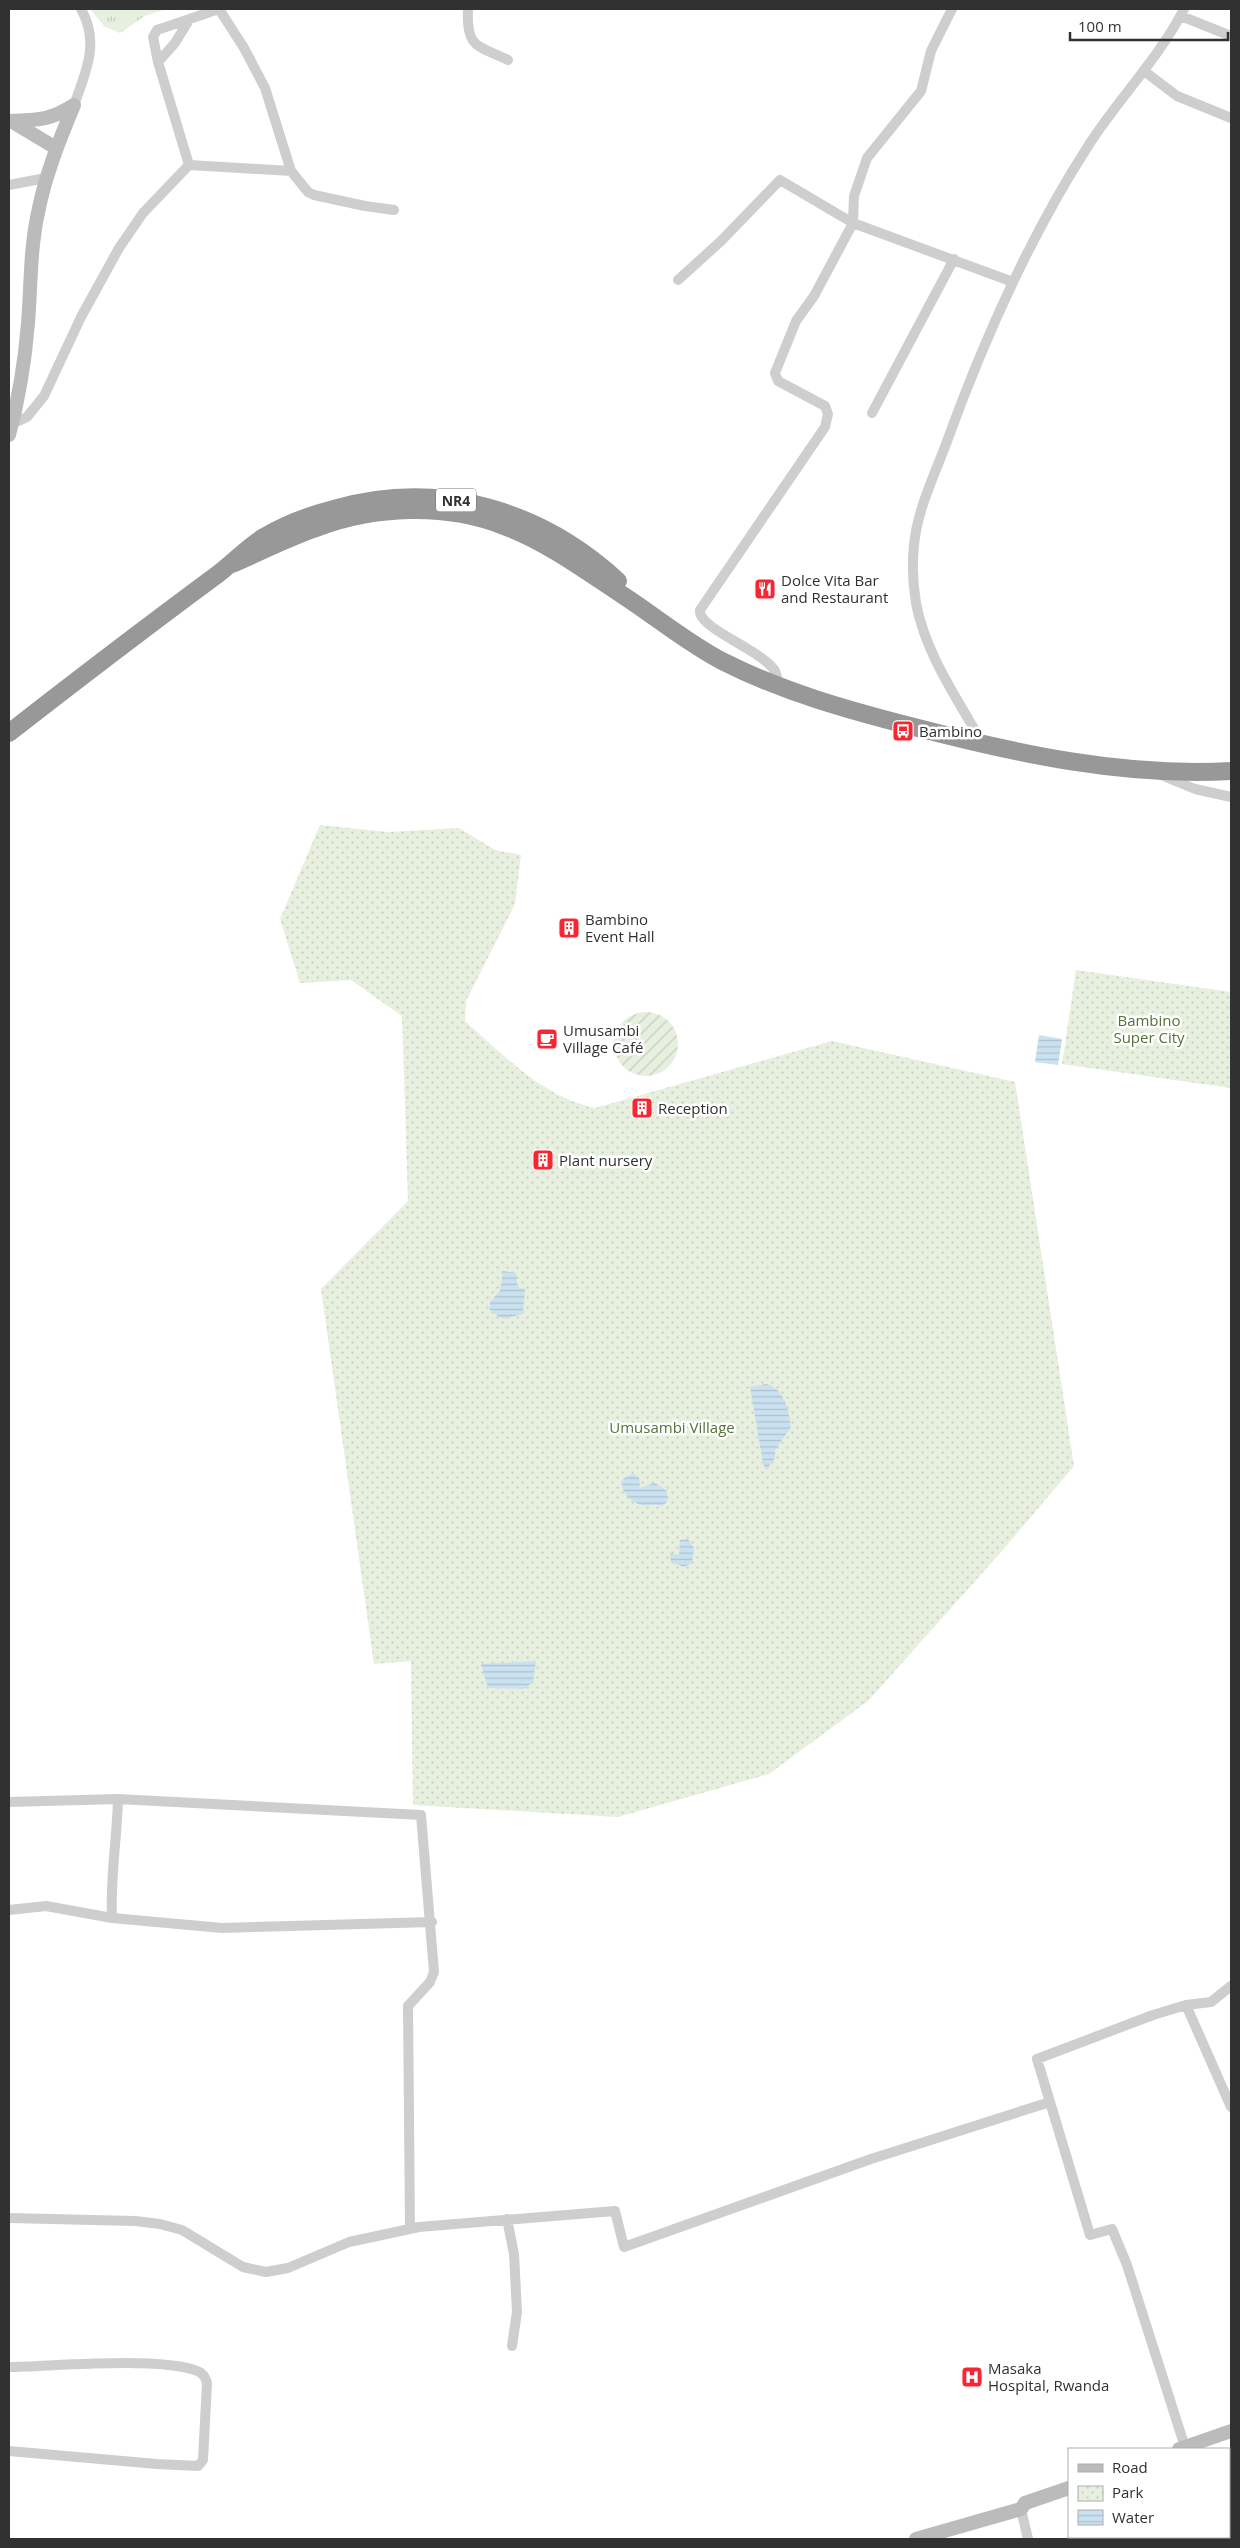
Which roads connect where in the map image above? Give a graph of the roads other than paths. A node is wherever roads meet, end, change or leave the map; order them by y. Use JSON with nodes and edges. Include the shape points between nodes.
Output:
{"nodes":[{"id":1,"x":81,"y":9,"type":"edge"},
{"id":2,"x":219,"y":9,"type":"edge"},
{"id":3,"x":468,"y":9,"type":"edge"},
{"id":4,"x":952,"y":9,"type":"edge"},
{"id":5,"x":1182,"y":12,"type":"edge"},
{"id":6,"x":189,"y":20,"type":"junction"},
{"id":7,"x":1231,"y":36,"type":"edge"},
{"id":8,"x":508,"y":60,"type":"dead end"},
{"id":9,"x":158,"y":62,"type":"junction"},
{"id":10,"x":1144,"y":71,"type":"junction"},
{"id":11,"x":74,"y":106,"type":"junction"},
{"id":12,"x":1231,"y":118,"type":"edge"},
{"id":13,"x":9,"y":121,"type":"edge"},
{"id":14,"x":56,"y":148,"type":"junction"},
{"id":15,"x":189,"y":165,"type":"junction"},
{"id":16,"x":291,"y":171,"type":"junction"},
{"id":17,"x":46,"y":178,"type":"junction"},
{"id":18,"x":9,"y":185,"type":"edge"},
{"id":19,"x":394,"y":210,"type":"dead end"},
{"id":20,"x":853,"y":223,"type":"junction"},
{"id":21,"x":954,"y":259,"type":"junction"},
{"id":22,"x":678,"y":280,"type":"dead end"},
{"id":23,"x":1013,"y":282,"type":"junction"},
{"id":24,"x":872,"y":413,"type":"dead end"},
{"id":25,"x":10,"y":430,"type":"edge"},
{"id":26,"x":779,"y":686,"type":"junction"},
{"id":27,"x":9,"y":733,"type":"edge"},
{"id":28,"x":983,"y":745,"type":"junction"},
{"id":29,"x":1146,"y":770,"type":"junction"},
{"id":30,"x":1231,"y":771,"type":"edge"},
{"id":31,"x":1231,"y":797,"type":"edge"},
{"id":32,"x":118,"y":1799,"type":"junction"},
{"id":33,"x":9,"y":1802,"type":"edge"},
{"id":34,"x":9,"y":1910,"type":"edge"},
{"id":35,"x":112,"y":1918,"type":"junction"},
{"id":36,"x":432,"y":1922,"type":"junction"},
{"id":37,"x":1231,"y":1986,"type":"edge"},
{"id":38,"x":1186,"y":2005,"type":"junction"},
{"id":39,"x":1050,"y":2102,"type":"junction"},
{"id":40,"x":1231,"y":2107,"type":"edge"},
{"id":41,"x":9,"y":2218,"type":"edge"},
{"id":42,"x":507,"y":2219,"type":"junction"},
{"id":43,"x":410,"y":2229,"type":"junction"},
{"id":44,"x":512,"y":2346,"type":"dead end"},
{"id":45,"x":9,"y":2367,"type":"edge"},
{"id":46,"x":1231,"y":2431,"type":"edge"},
{"id":47,"x":1182,"y":2448,"type":"edge"},
{"id":48,"x":9,"y":2451,"type":"edge"},
{"id":49,"x":1068,"y":2488,"type":"edge"},
{"id":50,"x":1021,"y":2509,"type":"junction"},
{"id":51,"x":916,"y":2539,"type":"edge"},
{"id":52,"x":1028,"y":2539,"type":"edge"}],
"edges":[{"from":1,"to":11,"type":"street","via":[[92,38]]},
{"from":2,"to":6,"type":"street"},
{"from":2,"to":16,"type":"street","via":[[265,88]]},
{"from":3,"to":8,"type":"street","via":[[468,33],[473,43]]},
{"from":4,"to":20,"type":"street","via":[[931,52],[921,91],[867,158],[854,196]]},
{"from":5,"to":7,"type":"street"},
{"from":5,"to":10,"type":"street"},
{"from":6,"to":9,"type":"street","via":[[176,43]]},
{"from":6,"to":9,"type":"street","via":[[155,33],[152,41]]},
{"from":9,"to":15,"type":"street"},
{"from":10,"to":12,"type":"street","via":[[1177,96]]},
{"from":10,"to":23,"type":"street","via":[[1074,168]]},
{"from":11,"to":13,"type":"street","via":[[45,120]]},
{"from":11,"to":14,"type":"street"},
{"from":13,"to":14,"type":"street"},
{"from":14,"to":17,"type":"street"},
{"from":15,"to":16,"type":"street"},
{"from":15,"to":25,"type":"street","via":[[143,213],[119,248],[81,317],[44,396],[27,417]]},
{"from":16,"to":19,"type":"street","via":[[314,196]]},
{"from":17,"to":18,"type":"street"},
{"from":17,"to":25,"type":"street","via":[[34,239],[26,352]]},
{"from":20,"to":21,"type":"street"},
{"from":20,"to":22,"type":"street","via":[[780,180]]},
{"from":20,"to":26,"type":"street","via":[[814,296],[796,321],[774,376],[825,406],[828,420],[699,615],[710,627],[762,657],[776,672]]},
{"from":21,"to":23,"type":"street"},
{"from":21,"to":24,"type":"street"},
{"from":23,"to":28,"type":"street","via":[[955,420],[919,519],[914,545],[916,604],[925,636]]},
{"from":26,"to":27,"type":"highway","number":"NR4","via":[[720,660],[660,620],[608,572],[551,532],[490,507],[451,498],[415,496],[350,504],[307,516],[263,537]]},
{"from":26,"to":28,"type":"highway","number":"NR4","via":[[863,714]]},
{"from":28,"to":29,"type":"highway","number":"NR4","via":[[1086,764]]},
{"from":29,"to":30,"type":"highway","number":"NR4"},
{"from":29,"to":31,"type":"street","via":[[1195,789]]},
{"from":32,"to":33,"type":"street"},
{"from":32,"to":35,"type":"street","via":[[111,1883]]},
{"from":32,"to":36,"type":"street","via":[[421,1815]]},
{"from":34,"to":35,"type":"street","via":[[46,1906]]},
{"from":35,"to":36,"type":"street","via":[[222,1928]]},
{"from":36,"to":43,"type":"street","via":[[433,1976],[408,2006]]},
{"from":37,"to":38,"type":"street","via":[[1211,2002]]},
{"from":38,"to":39,"type":"street","via":[[1037,2059]]},
{"from":38,"to":40,"type":"street"},
{"from":39,"to":42,"type":"street","via":[[871,2159],[624,2247],[615,2211]]},
{"from":39,"to":47,"type":"street","via":[[1090,2234],[1112,2229],[1127,2265]]},
{"from":41,"to":43,"type":"street","via":[[160,2224],[182,2230],[243,2268],[266,2272],[288,2268],[349,2242]]},
{"from":42,"to":43,"type":"street"},
{"from":42,"to":44,"type":"street","via":[[514,2254],[517,2312]]},
{"from":45,"to":48,"type":"street","via":[[156,2364],[194,2370],[202,2373],[207,2383],[204,2460],[198,2466]]},
{"from":46,"to":47,"type":"street"},
{"from":49,"to":50,"type":"street","via":[[1025,2503]]},
{"from":50,"to":51,"type":"street"},
{"from":50,"to":52,"type":"street"}]}
